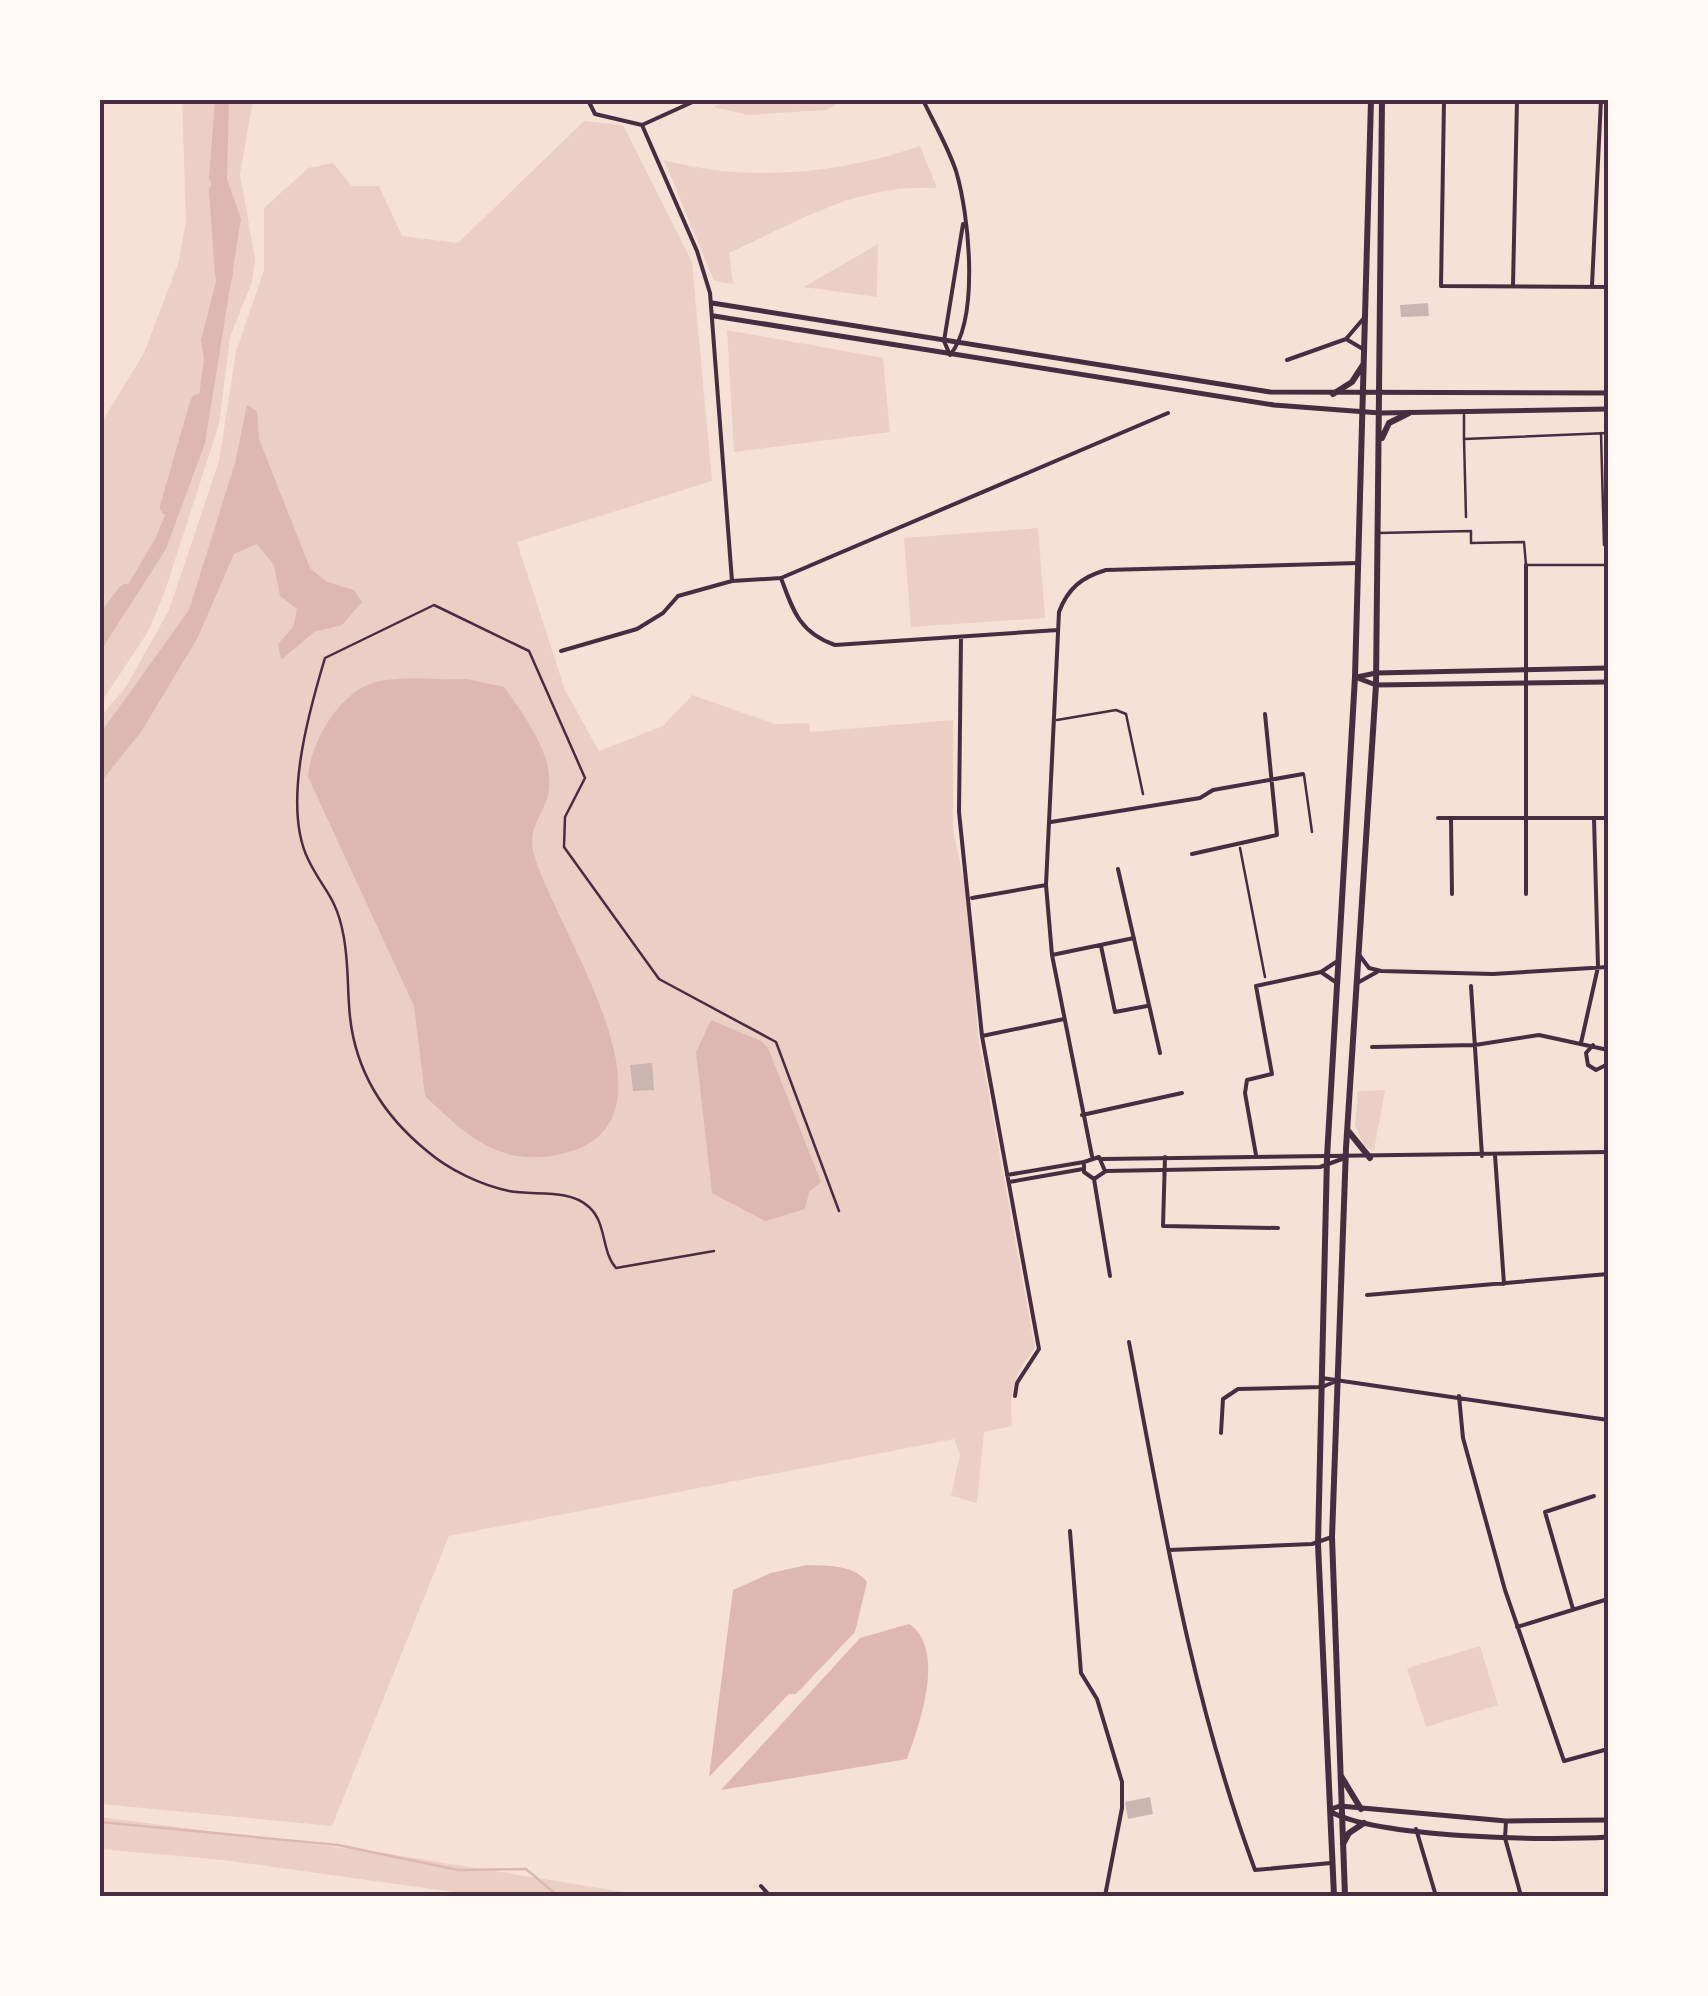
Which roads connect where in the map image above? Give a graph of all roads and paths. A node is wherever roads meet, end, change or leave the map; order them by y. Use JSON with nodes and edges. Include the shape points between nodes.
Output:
{"nodes":[{"id":1,"x":588,"y":100,"type":"edge"},
{"id":2,"x":696,"y":100,"type":"edge"},
{"id":3,"x":923,"y":100,"type":"edge"},
{"id":4,"x":1370,"y":100,"type":"edge"},
{"id":5,"x":1382,"y":100,"type":"edge"},
{"id":6,"x":1444,"y":100,"type":"edge"},
{"id":7,"x":1517,"y":100,"type":"edge"},
{"id":8,"x":1601,"y":100,"type":"edge"},
{"id":9,"x":642,"y":125,"type":"junction"},
{"id":10,"x":963,"y":224,"type":"junction"},
{"id":11,"x":1592,"y":286,"type":"junction"},
{"id":12,"x":1608,"y":286,"type":"edge"},
{"id":13,"x":1512,"y":287,"type":"junction"},
{"id":14,"x":712,"y":303,"type":"junction"},
{"id":15,"x":1366,"y":314,"type":"junction"},
{"id":16,"x":714,"y":316,"type":"junction"},
{"id":17,"x":1346,"y":339,"type":"junction"},
{"id":18,"x":944,"y":341,"type":"junction"},
{"id":19,"x":960,"y":343,"type":"junction"},
{"id":20,"x":950,"y":354,"type":"junction"},
{"id":21,"x":1365,"y":355,"type":"junction"},
{"id":22,"x":1288,"y":360,"type":"dead end"},
{"id":23,"x":1608,"y":393,"type":"edge"},
{"id":24,"x":1333,"y":394,"type":"junction"},
{"id":25,"x":1364,"y":394,"type":"junction"},
{"id":26,"x":1380,"y":394,"type":"junction"},
{"id":27,"x":1608,"y":408,"type":"edge"},
{"id":28,"x":1168,"y":412,"type":"dead end"},
{"id":29,"x":1363,"y":412,"type":"junction"},
{"id":30,"x":1380,"y":413,"type":"junction"},
{"id":31,"x":1409,"y":413,"type":"junction"},
{"id":32,"x":1464,"y":414,"type":"junction"},
{"id":33,"x":1608,"y":432,"type":"edge"},
{"id":34,"x":1601,"y":433,"type":"junction"},
{"id":35,"x":1464,"y":439,"type":"junction"},
{"id":36,"x":1378,"y":454,"type":"junction"},
{"id":37,"x":1466,"y":518,"type":"dead end"},
{"id":38,"x":1378,"y":533,"type":"junction"},
{"id":39,"x":1604,"y":544,"type":"dead end"},
{"id":40,"x":1358,"y":563,"type":"junction"},
{"id":41,"x":1608,"y":565,"type":"edge"},
{"id":42,"x":1526,"y":566,"type":"junction"},
{"id":43,"x":781,"y":578,"type":"junction"},
{"id":44,"x":732,"y":581,"type":"junction"},
{"id":45,"x":1058,"y":630,"type":"junction"},
{"id":46,"x":962,"y":637,"type":"junction"},
{"id":47,"x":561,"y":651,"type":"dead end"},
{"id":48,"x":1608,"y":668,"type":"edge"},
{"id":49,"x":1528,"y":671,"type":"junction"},
{"id":50,"x":1376,"y":672,"type":"junction"},
{"id":51,"x":1355,"y":677,"type":"junction"},
{"id":52,"x":1608,"y":682,"type":"edge"},
{"id":53,"x":1528,"y":683,"type":"junction"},
{"id":54,"x":1376,"y":685,"type":"junction"},
{"id":55,"x":1265,"y":714,"type":"dead end"},
{"id":56,"x":1057,"y":720,"type":"junction"},
{"id":57,"x":1303,"y":774,"type":"joint"},
{"id":58,"x":1271,"y":779,"type":"junction"},
{"id":59,"x":1144,"y":794,"type":"dead end"},
{"id":60,"x":1438,"y":818,"type":"dead end"},
{"id":61,"x":1451,"y":818,"type":"junction"},
{"id":62,"x":1524,"y":818,"type":"junction"},
{"id":63,"x":1594,"y":818,"type":"junction"},
{"id":64,"x":1608,"y":818,"type":"edge"},
{"id":65,"x":1051,"y":822,"type":"junction"},
{"id":66,"x":1312,"y":832,"type":"dead end"},
{"id":67,"x":1239,"y":843,"type":"junction"},
{"id":68,"x":1192,"y":854,"type":"dead end"},
{"id":69,"x":1118,"y":869,"type":"dead end"},
{"id":70,"x":1046,"y":885,"type":"junction"},
{"id":71,"x":1452,"y":894,"type":"dead end"},
{"id":72,"x":1526,"y":894,"type":"dead end"},
{"id":73,"x":970,"y":898,"type":"junction"},
{"id":74,"x":1134,"y":938,"type":"junction"},
{"id":75,"x":1101,"y":946,"type":"junction"},
{"id":76,"x":1358,"y":951,"type":"junction"},
{"id":77,"x":1052,"y":955,"type":"junction"},
{"id":78,"x":1338,"y":959,"type":"junction"},
{"id":79,"x":1598,"y":967,"type":"junction"},
{"id":80,"x":1608,"y":967,"type":"edge"},
{"id":81,"x":1382,"y":971,"type":"junction"},
{"id":82,"x":1321,"y":972,"type":"junction"},
{"id":83,"x":1337,"y":982,"type":"junction"},
{"id":84,"x":1266,"y":984,"type":"junction"},
{"id":85,"x":1356,"y":986,"type":"junction"},
{"id":86,"x":1472,"y":986,"type":"dead end"},
{"id":87,"x":1149,"y":1006,"type":"junction"},
{"id":88,"x":1064,"y":1019,"type":"junction"},
{"id":89,"x":982,"y":1036,"type":"junction"},
{"id":90,"x":1581,"y":1043,"type":"junction"},
{"id":91,"x":1475,"y":1046,"type":"junction"},
{"id":92,"x":1593,"y":1046,"type":"junction"},
{"id":93,"x":1372,"y":1047,"type":"dead end"},
{"id":94,"x":1607,"y":1048,"type":"edge"},
{"id":95,"x":1160,"y":1053,"type":"dead end"},
{"id":96,"x":1608,"y":1064,"type":"edge"},
{"id":97,"x":1182,"y":1093,"type":"dead end"},
{"id":98,"x":1082,"y":1115,"type":"junction"},
{"id":99,"x":1348,"y":1128,"type":"junction"},
{"id":100,"x":1608,"y":1152,"type":"edge"},
{"id":101,"x":1495,"y":1155,"type":"junction"},
{"id":102,"x":1092,"y":1156,"type":"junction"},
{"id":103,"x":1165,"y":1156,"type":"junction"},
{"id":104,"x":1256,"y":1156,"type":"junction"},
{"id":105,"x":1327,"y":1156,"type":"junction"},
{"id":106,"x":1482,"y":1156,"type":"junction"},
{"id":107,"x":1346,"y":1158,"type":"junction"},
{"id":108,"x":1370,"y":1158,"type":"junction"},
{"id":109,"x":1102,"y":1159,"type":"junction"},
{"id":110,"x":1084,"y":1166,"type":"junction"},
{"id":111,"x":1327,"y":1166,"type":"junction"},
{"id":112,"x":1166,"y":1170,"type":"junction"},
{"id":113,"x":1105,"y":1172,"type":"junction"},
{"id":114,"x":1008,"y":1179,"type":"junction"},
{"id":115,"x":1094,"y":1179,"type":"junction"},
{"id":116,"x":838,"y":1211,"type":"dead end"},
{"id":117,"x":1278,"y":1228,"type":"dead end"},
{"id":118,"x":714,"y":1252,"type":"dead end"},
{"id":119,"x":1608,"y":1274,"type":"edge"},
{"id":120,"x":1110,"y":1276,"type":"dead end"},
{"id":121,"x":1504,"y":1284,"type":"junction"},
{"id":122,"x":1367,"y":1295,"type":"dead end"},
{"id":123,"x":1128,"y":1342,"type":"dead end"},
{"id":124,"x":1338,"y":1380,"type":"junction"},
{"id":125,"x":1322,"y":1382,"type":"junction"},
{"id":126,"x":1015,"y":1396,"type":"dead end"},
{"id":127,"x":1458,"y":1396,"type":"junction"},
{"id":128,"x":1608,"y":1420,"type":"edge"},
{"id":129,"x":1221,"y":1433,"type":"dead end"},
{"id":130,"x":1594,"y":1496,"type":"dead end"},
{"id":131,"x":1070,"y":1531,"type":"dead end"},
{"id":132,"x":1332,"y":1536,"type":"junction"},
{"id":133,"x":1318,"y":1544,"type":"junction"},
{"id":134,"x":1169,"y":1550,"type":"junction"},
{"id":135,"x":1608,"y":1599,"type":"edge"},
{"id":136,"x":1573,"y":1609,"type":"junction"},
{"id":137,"x":1517,"y":1627,"type":"junction"},
{"id":138,"x":1608,"y":1749,"type":"edge"},
{"id":139,"x":1339,"y":1770,"type":"junction"},
{"id":140,"x":1340,"y":1806,"type":"junction"},
{"id":141,"x":1361,"y":1809,"type":"junction"},
{"id":142,"x":1328,"y":1810,"type":"junction"},
{"id":143,"x":1341,"y":1817,"type":"junction"},
{"id":144,"x":1608,"y":1820,"type":"edge"},
{"id":145,"x":1506,"y":1821,"type":"junction"},
{"id":146,"x":1364,"y":1824,"type":"junction"},
{"id":147,"x":1416,"y":1829,"type":"junction"},
{"id":148,"x":1608,"y":1837,"type":"edge"},
{"id":149,"x":1505,"y":1838,"type":"junction"},
{"id":150,"x":1342,"y":1850,"type":"junction"},
{"id":151,"x":1332,"y":1862,"type":"junction"},
{"id":152,"x":761,"y":1886,"type":"dead end"},
{"id":153,"x":770,"y":1896,"type":"edge"},
{"id":154,"x":1105,"y":1896,"type":"edge"},
{"id":155,"x":1334,"y":1896,"type":"edge"},
{"id":156,"x":1345,"y":1896,"type":"edge"},
{"id":157,"x":1436,"y":1896,"type":"edge"},
{"id":158,"x":1521,"y":1896,"type":"edge"}],
"edges":[{"from":1,"to":9,"type":"street","via":[[595,114]]},
{"from":2,"to":9,"type":"street"},
{"from":3,"to":10,"type":"street","via":[[954,167]]},
{"from":4,"to":15,"type":"main road"},
{"from":5,"to":26,"type":"main road"},
{"from":6,"to":13,"type":"street","via":[[1440,286]]},
{"from":7,"to":13,"type":"street"},
{"from":8,"to":11,"type":"street"},
{"from":9,"to":14,"type":"street","via":[[697,251]]},
{"from":10,"to":18,"type":"street"},
{"from":10,"to":19,"type":"street","via":[[968,284]]},
{"from":11,"to":12,"type":"street"},
{"from":11,"to":13,"type":"street"},
{"from":14,"to":16,"type":"street"},
{"from":14,"to":18,"type":"street"},
{"from":15,"to":17,"type":"street"},
{"from":15,"to":21,"type":"main road"},
{"from":16,"to":20,"type":"street"},
{"from":16,"to":44,"type":"street"},
{"from":17,"to":21,"type":"street"},
{"from":17,"to":22,"type":"street"},
{"from":18,"to":19,"type":"street"},
{"from":18,"to":20,"type":"street"},
{"from":19,"to":20,"type":"street"},
{"from":19,"to":24,"type":"street","via":[[1216,386]]},
{"from":20,"to":29,"type":"street","via":[[1221,398]]},
{"from":21,"to":24,"type":"main road","via":[[1356,378]]},
{"from":21,"to":25,"type":"main road"},
{"from":23,"to":26,"type":"street"},
{"from":24,"to":25,"type":"street"},
{"from":25,"to":26,"type":"street"},
{"from":25,"to":29,"type":"main road"},
{"from":26,"to":30,"type":"main road"},
{"from":27,"to":32,"type":"street"},
{"from":28,"to":43,"type":"street"},
{"from":29,"to":30,"type":"street"},
{"from":29,"to":40,"type":"main road"},
{"from":30,"to":31,"type":"street"},
{"from":30,"to":36,"type":"main road"},
{"from":31,"to":32,"type":"street"},
{"from":31,"to":36,"type":"main road","via":[[1390,423]]},
{"from":32,"to":35,"type":"street"},
{"from":33,"to":34,"type":"street"},
{"from":34,"to":35,"type":"street"},
{"from":34,"to":39,"type":"street"},
{"from":35,"to":37,"type":"street"},
{"from":36,"to":38,"type":"main road"},
{"from":38,"to":42,"type":"street","via":[[1470,531],[1471,542],[1524,542]]},
{"from":38,"to":50,"type":"main road"},
{"from":40,"to":45,"type":"street","via":[[1106,570],[1074,585],[1059,612]]},
{"from":40,"to":51,"type":"main road"},
{"from":41,"to":42,"type":"street"},
{"from":42,"to":49,"type":"street"},
{"from":43,"to":44,"type":"street"},
{"from":43,"to":46,"type":"street","via":[[797,620],[814,638],[835,645]]},
{"from":44,"to":47,"type":"street","via":[[678,596],[638,628]]},
{"from":45,"to":46,"type":"street"},
{"from":45,"to":56,"type":"street"},
{"from":46,"to":73,"type":"street","via":[[959,812]]},
{"from":48,"to":49,"type":"street"},
{"from":49,"to":50,"type":"street"},
{"from":49,"to":53,"type":"street"},
{"from":50,"to":51,"type":"street"},
{"from":50,"to":54,"type":"main road"},
{"from":51,"to":54,"type":"street"},
{"from":51,"to":78,"type":"main road"},
{"from":52,"to":53,"type":"street"},
{"from":53,"to":54,"type":"street"},
{"from":53,"to":62,"type":"street"},
{"from":54,"to":76,"type":"main road"},
{"from":55,"to":58,"type":"street"},
{"from":56,"to":59,"type":"street","via":[[1126,714]]},
{"from":56,"to":65,"type":"street"},
{"from":57,"to":58,"type":"street"},
{"from":57,"to":66,"type":"street"},
{"from":58,"to":65,"type":"street","via":[[1200,798]]},
{"from":58,"to":67,"type":"street","via":[[1277,836]]},
{"from":60,"to":61,"type":"street"},
{"from":61,"to":62,"type":"street"},
{"from":61,"to":71,"type":"street"},
{"from":62,"to":63,"type":"street"},
{"from":62,"to":72,"type":"street"},
{"from":63,"to":64,"type":"street"},
{"from":63,"to":79,"type":"street"},
{"from":65,"to":70,"type":"street"},
{"from":67,"to":68,"type":"street"},
{"from":67,"to":84,"type":"path"},
{"from":69,"to":74,"type":"street"},
{"from":70,"to":73,"type":"street"},
{"from":70,"to":77,"type":"street"},
{"from":73,"to":89,"type":"street"},
{"from":74,"to":75,"type":"street"},
{"from":74,"to":87,"type":"street"},
{"from":75,"to":77,"type":"street"},
{"from":75,"to":87,"type":"street","via":[[1115,1012]]},
{"from":76,"to":81,"type":"street","via":[[1365,965]]},
{"from":76,"to":85,"type":"main road"},
{"from":77,"to":88,"type":"street"},
{"from":78,"to":82,"type":"street"},
{"from":78,"to":83,"type":"main road"},
{"from":79,"to":80,"type":"street"},
{"from":79,"to":81,"type":"street","via":[[1493,974]]},
{"from":79,"to":90,"type":"street"},
{"from":81,"to":85,"type":"street"},
{"from":82,"to":83,"type":"street"},
{"from":82,"to":84,"type":"street"},
{"from":83,"to":105,"type":"main road"},
{"from":84,"to":104,"type":"street","via":[[1256,986],[1272,1074],[1247,1080],[1245,1093]]},
{"from":85,"to":99,"type":"main road"},
{"from":86,"to":91,"type":"street"},
{"from":87,"to":95,"type":"street"},
{"from":88,"to":89,"type":"street"},
{"from":88,"to":98,"type":"street"},
{"from":89,"to":114,"type":"street"},
{"from":90,"to":91,"type":"street","via":[[1539,1035]]},
{"from":90,"to":92,"type":"street"},
{"from":91,"to":93,"type":"street"},
{"from":91,"to":106,"type":"street"},
{"from":92,"to":94,"type":"street"},
{"from":92,"to":96,"type":"street","via":[[1588,1065],[1596,1070]]},
{"from":97,"to":98,"type":"street"},
{"from":98,"to":102,"type":"street"},
{"from":99,"to":107,"type":"main road"},
{"from":99,"to":108,"type":"main road"},
{"from":100,"to":101,"type":"street"},
{"from":101,"to":106,"type":"street"},
{"from":101,"to":121,"type":"street"},
{"from":102,"to":109,"type":"street"},
{"from":102,"to":110,"type":"street"},
{"from":103,"to":104,"type":"street"},
{"from":103,"to":109,"type":"street"},
{"from":103,"to":112,"type":"street"},
{"from":104,"to":105,"type":"street"},
{"from":105,"to":107,"type":"street"},
{"from":105,"to":111,"type":"main road"},
{"from":106,"to":108,"type":"street"},
{"from":107,"to":108,"type":"street"},
{"from":107,"to":111,"type":"street"},
{"from":107,"to":124,"type":"main road"},
{"from":109,"to":113,"type":"street"},
{"from":110,"to":114,"type":"street"},
{"from":110,"to":115,"type":"street"},
{"from":111,"to":112,"type":"street"},
{"from":111,"to":125,"type":"main road"},
{"from":112,"to":113,"type":"street"},
{"from":112,"to":117,"type":"street","via":[[1163,1226]]},
{"from":113,"to":115,"type":"street"},
{"from":114,"to":126,"type":"street","via":[[1039,1349]]},
{"from":115,"to":120,"type":"street"},
{"from":116,"to":118,"type":"street","via":[[776,1042],[659,979],[564,847],[564,818],[585,778],[530,651],[434,605],[325,658],[299,763],[302,839],[337,907],[354,1043],[382,1105],[428,1153],[470,1177],[585,1204],[597,1217],[616,1268]]},
{"from":119,"to":121,"type":"street"},
{"from":121,"to":122,"type":"street"},
{"from":123,"to":134,"type":"street"},
{"from":124,"to":125,"type":"street"},
{"from":124,"to":127,"type":"street"},
{"from":124,"to":132,"type":"main road"},
{"from":125,"to":129,"type":"street","via":[[1238,1389],[1223,1398]]},
{"from":125,"to":133,"type":"main road"},
{"from":127,"to":128,"type":"street"},
{"from":127,"to":137,"type":"street","via":[[1463,1438]]},
{"from":130,"to":136,"type":"street","via":[[1544,1512]]},
{"from":131,"to":154,"type":"street","via":[[1081,1673],[1097,1699],[1122,1782]]},
{"from":132,"to":133,"type":"street"},
{"from":132,"to":139,"type":"main road"},
{"from":133,"to":134,"type":"street"},
{"from":133,"to":142,"type":"main road"},
{"from":134,"to":151,"type":"street","via":[[1190,1668],[1255,1870]]},
{"from":135,"to":136,"type":"street"},
{"from":136,"to":137,"type":"street"},
{"from":137,"to":138,"type":"street","via":[[1564,1761]]},
{"from":139,"to":140,"type":"main road"},
{"from":139,"to":141,"type":"main road"},
{"from":140,"to":141,"type":"street"},
{"from":140,"to":142,"type":"street"},
{"from":140,"to":143,"type":"main road"},
{"from":141,"to":145,"type":"street"},
{"from":142,"to":143,"type":"street"},
{"from":142,"to":151,"type":"main road"},
{"from":143,"to":146,"type":"street"},
{"from":143,"to":150,"type":"main road"},
{"from":144,"to":145,"type":"street"},
{"from":145,"to":149,"type":"street"},
{"from":146,"to":147,"type":"street"},
{"from":146,"to":150,"type":"main road","via":[[1349,1833]]},
{"from":147,"to":149,"type":"street"},
{"from":147,"to":157,"type":"street"},
{"from":148,"to":149,"type":"street"},
{"from":149,"to":158,"type":"street"},
{"from":150,"to":156,"type":"main road"},
{"from":151,"to":155,"type":"main road"},
{"from":152,"to":153,"type":"street"}]}
